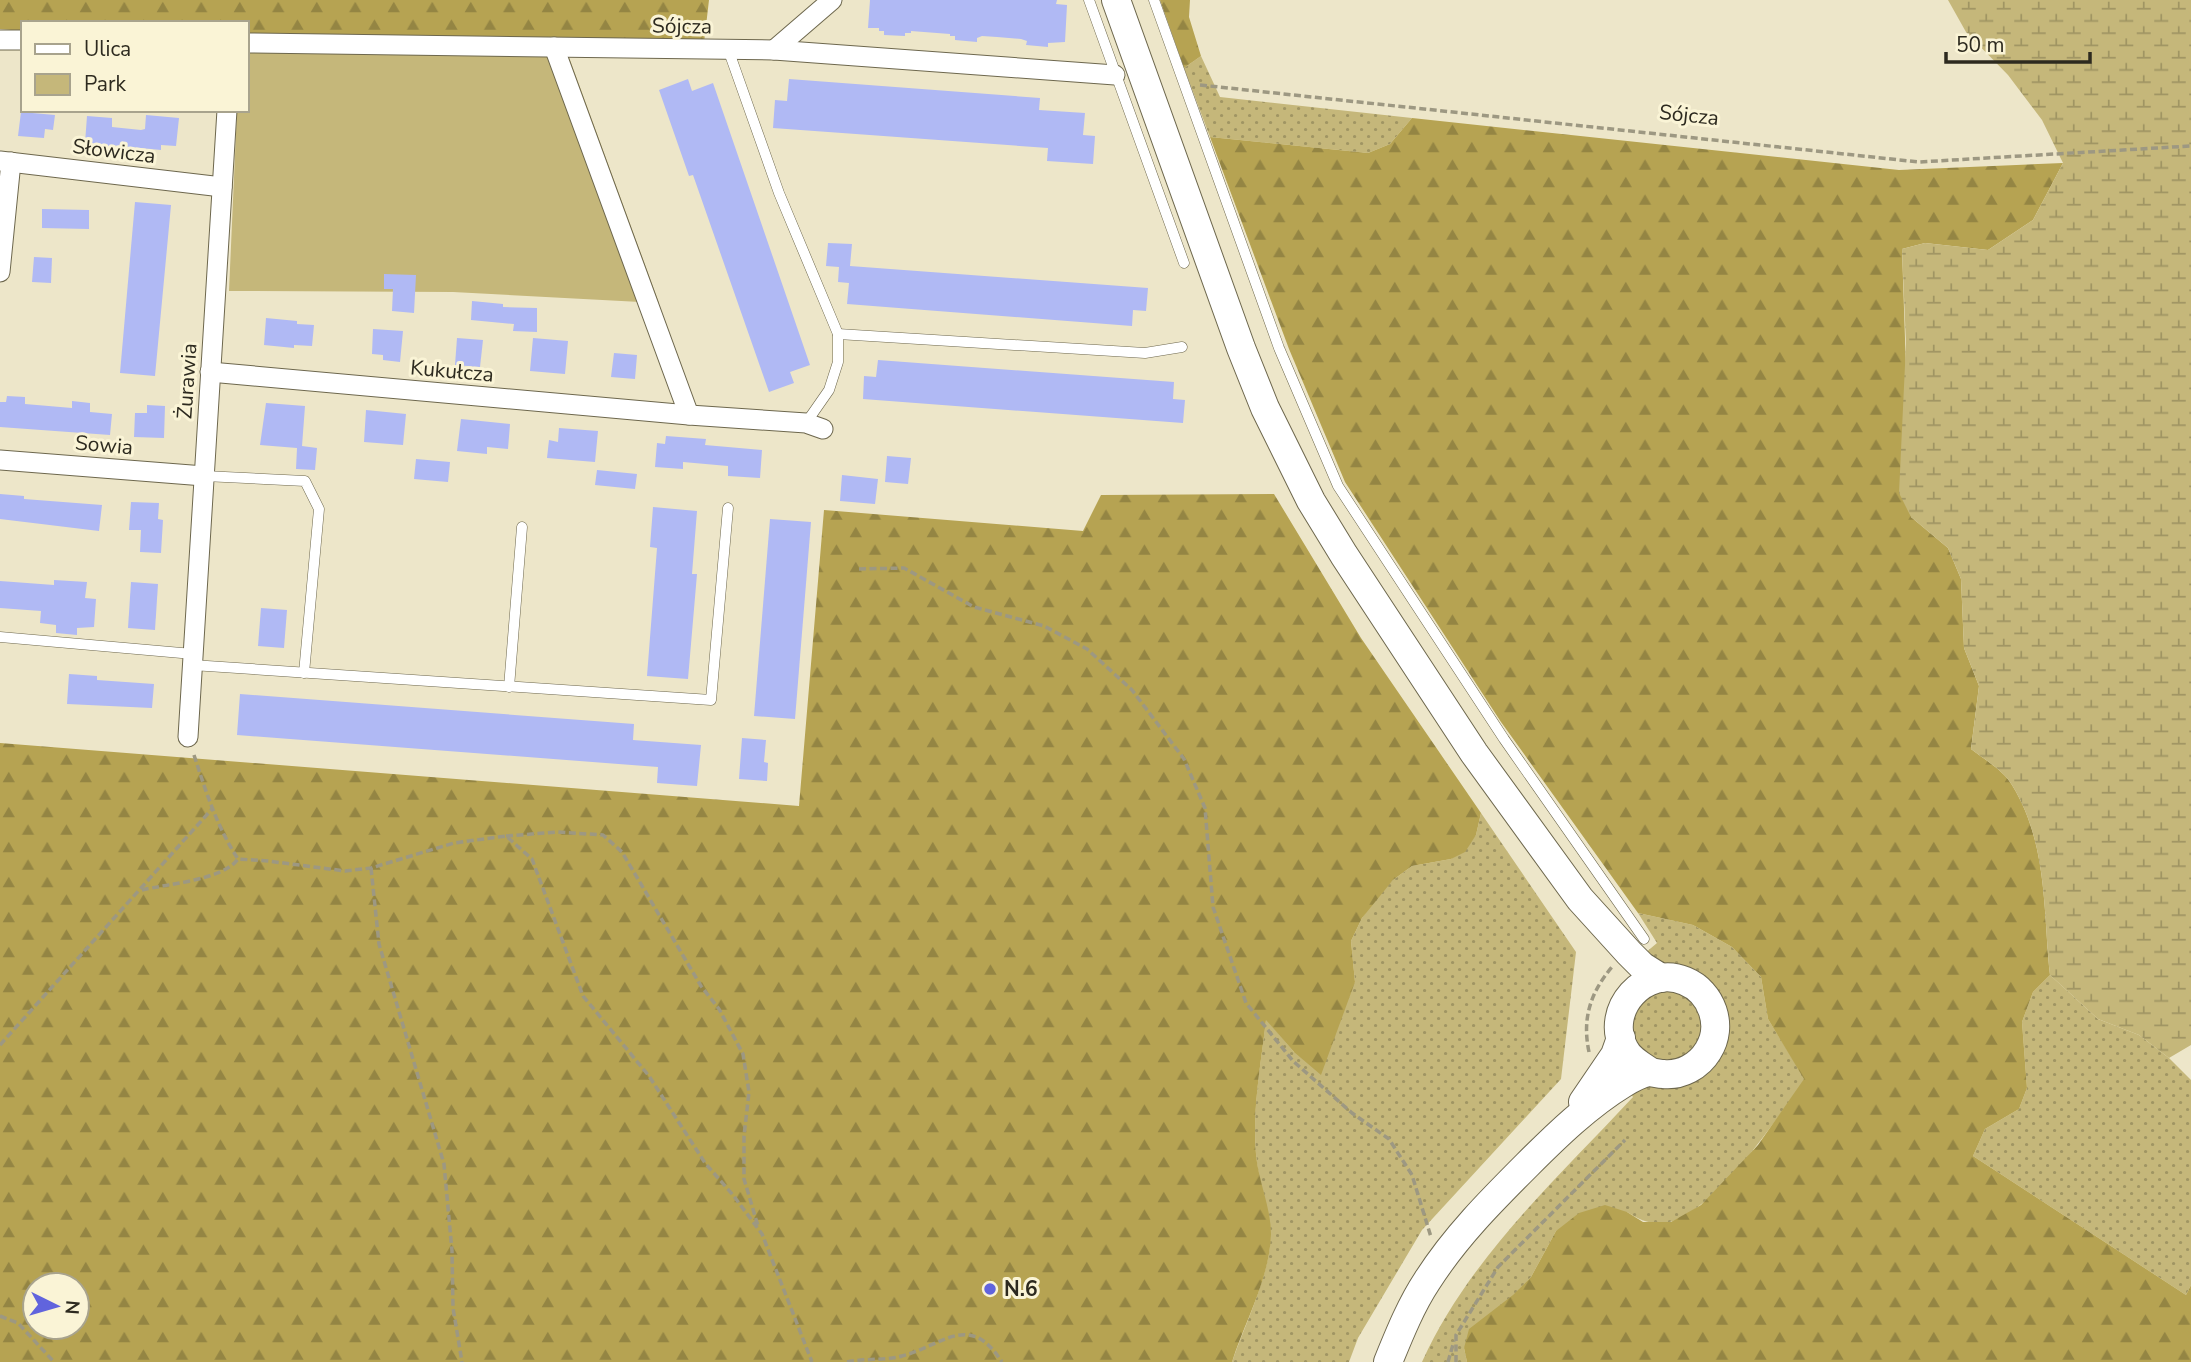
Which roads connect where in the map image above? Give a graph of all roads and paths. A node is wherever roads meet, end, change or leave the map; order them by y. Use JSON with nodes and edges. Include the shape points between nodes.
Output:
{"nodes":[{"id":1,"x":832,"y":0,"type":"edge"},
{"id":2,"x":1089,"y":0,"type":"edge"},
{"id":3,"x":1116,"y":0,"type":"edge"},
{"id":4,"x":1154,"y":0,"type":"edge"},
{"id":5,"x":0,"y":40,"type":"edge"},
{"id":6,"x":21,"y":40,"type":"edge"},
{"id":7,"x":248,"y":43,"type":"edge"},
{"id":8,"x":554,"y":47,"type":"junction"},
{"id":9,"x":728,"y":50,"type":"junction"},
{"id":10,"x":774,"y":50,"type":"junction"},
{"id":11,"x":1115,"y":75,"type":"junction"},
{"id":12,"x":1183,"y":83,"type":"junction"},
{"id":13,"x":227,"y":112,"type":"edge"},
{"id":14,"x":2191,"y":146,"type":"edge"},
{"id":15,"x":6,"y":161,"type":"edge"},
{"id":16,"x":222,"y":187,"type":"junction"},
{"id":17,"x":1184,"y":263,"type":"dead end"},
{"id":18,"x":0,"y":272,"type":"edge"},
{"id":19,"x":838,"y":334,"type":"junction"},
{"id":20,"x":1182,"y":347,"type":"dead end"},
{"id":21,"x":210,"y":372,"type":"junction"},
{"id":22,"x":689,"y":415,"type":"junction"},
{"id":23,"x":815,"y":426,"type":"joint"},
{"id":24,"x":0,"y":460,"type":"edge"},
{"id":25,"x":204,"y":476,"type":"junction"},
{"id":26,"x":728,"y":508,"type":"dead end"},
{"id":27,"x":522,"y":527,"type":"dead end"},
{"id":28,"x":859,"y":569,"type":"dead end"},
{"id":29,"x":0,"y":636,"type":"edge"},
{"id":30,"x":192,"y":660,"type":"junction"},
{"id":31,"x":304,"y":673,"type":"junction"},
{"id":32,"x":509,"y":687,"type":"junction"},
{"id":33,"x":188,"y":737,"type":"joint"},
{"id":34,"x":212,"y":809,"type":"junction"},
{"id":35,"x":506,"y":836,"type":"junction"},
{"id":36,"x":238,"y":859,"type":"junction"},
{"id":37,"x":371,"y":868,"type":"junction"},
{"id":38,"x":142,"y":890,"type":"junction"},
{"id":39,"x":1580,"y":898,"type":"junction"},
{"id":40,"x":1644,"y":939,"type":"dead end"},
{"id":41,"x":1612,"y":967,"type":"dead end"},
{"id":42,"x":1661,"y":978,"type":"junction"},
{"id":43,"x":1629,"y":995,"type":"junction"},
{"id":44,"x":1621,"y":1038,"type":"junction"},
{"id":45,"x":0,"y":1045,"type":"edge"},
{"id":46,"x":1590,"y":1056,"type":"dead end"},
{"id":47,"x":1651,"y":1072,"type":"junction"},
{"id":48,"x":1560,"y":1132,"type":"junction"},
{"id":49,"x":1625,"y":1140,"type":"dead end"},
{"id":50,"x":762,"y":1234,"type":"junction"},
{"id":51,"x":1431,"y":1238,"type":"dead end"},
{"id":52,"x":0,"y":1316,"type":"edge"},
{"id":53,"x":1456,"y":1335,"type":"junction"},
{"id":54,"x":54,"y":1362,"type":"edge"},
{"id":55,"x":462,"y":1362,"type":"edge"},
{"id":56,"x":812,"y":1362,"type":"edge"},
{"id":57,"x":847,"y":1362,"type":"edge"},
{"id":58,"x":1002,"y":1362,"type":"edge"},
{"id":59,"x":1388,"y":1362,"type":"edge"},
{"id":60,"x":1448,"y":1362,"type":"edge"},
{"id":61,"x":1456,"y":1362,"type":"edge"}],
"edges":[{"from":1,"to":10,"type":"street"},
{"from":2,"to":11,"type":"lane"},
{"from":3,"to":39,"type":"main road","via":[[1241,348],[1311,501],[1474,753]]},
{"from":4,"to":12,"type":"lane"},
{"from":5,"to":6,"type":"street"},
{"from":7,"to":8,"type":"street","name":"Sójcza"},
{"from":8,"to":9,"type":"street","name":"Sójcza"},
{"from":8,"to":22,"type":"street"},
{"from":9,"to":10,"type":"street","name":"Sójcza"},
{"from":9,"to":19,"type":"lane","via":[[779,193]]},
{"from":10,"to":11,"type":"street","name":"Sójcza"},
{"from":11,"to":17,"type":"lane"},
{"from":12,"to":14,"type":"path","name":"Sójcza","via":[[1919,162]]},
{"from":12,"to":40,"type":"lane","via":[[1279,348],[1338,486],[1504,739]]},
{"from":13,"to":16,"type":"street","name":"Żurawia"},
{"from":15,"to":16,"type":"street","name":"Słowicza"},
{"from":15,"to":18,"type":"street"},
{"from":16,"to":21,"type":"street","name":"Żurawia"},
{"from":19,"to":20,"type":"lane","via":[[1145,353]]},
{"from":19,"to":23,"type":"lane","via":[[838,362]]},
{"from":21,"to":22,"type":"street","name":"Kukułcza"},
{"from":21,"to":25,"type":"street","name":"Żurawia"},
{"from":22,"to":23,"type":"street","name":"Kukułcza"},
{"from":24,"to":25,"type":"street","name":"Sowia"},
{"from":25,"to":30,"type":"street","name":"Żurawia"},
{"from":25,"to":31,"type":"lane","via":[[305,481],[319,509]]},
{"from":26,"to":32,"type":"lane","via":[[711,700]]},
{"from":27,"to":32,"type":"lane"},
{"from":28,"to":51,"type":"path","via":[[904,568],[974,607],[1044,626],[1087,649],[1132,690],[1184,760],[1206,808],[1213,907],[1246,1003],[1293,1061],[1352,1113],[1390,1139],[1412,1175]]},
{"from":29,"to":30,"type":"lane"},
{"from":30,"to":31,"type":"lane"},
{"from":30,"to":33,"type":"street","name":"Żurawia"},
{"from":31,"to":32,"type":"lane"},
{"from":33,"to":34,"type":"path"},
{"from":34,"to":36,"type":"path"},
{"from":34,"to":38,"type":"path"},
{"from":35,"to":37,"type":"path","via":[[454,843]]},
{"from":35,"to":50,"type":"path","via":[[532,859],[583,996],[649,1076],[705,1163]]},
{"from":35,"to":50,"type":"path","via":[[603,835],[622,852],[743,1054],[749,1092],[744,1179]]},
{"from":36,"to":37,"type":"path","via":[[330,871]]},
{"from":36,"to":38,"type":"path","via":[[232,867],[202,877]]},
{"from":37,"to":55,"type":"path","via":[[379,944],[444,1164],[453,1308]]},
{"from":38,"to":45,"type":"path"},
{"from":39,"to":42,"type":"main road","via":[[1635,960]]},
{"from":39,"to":43,"type":"main road"},
{"from":41,"to":46,"type":"path","via":[[1587,1012]]},
{"from":42,"to":43,"type":"main road","via":[[1640,985]]},
{"from":42,"to":47,"type":"main road","via":[[1683,980],[1706,997],[1714,1017],[1714,1039],[1708,1052],[1689,1069],[1677,1074]]},
{"from":43,"to":44,"type":"main road","via":[[1620,1011]]},
{"from":44,"to":47,"type":"main road","via":[[1635,1062]]},
{"from":44,"to":48,"type":"main road","via":[[1615,1055]]},
{"from":47,"to":48,"type":"main road","via":[[1615,1088]]},
{"from":48,"to":59,"type":"main road","via":[[1452,1245],[1425,1282]]},
{"from":49,"to":53,"type":"path","via":[[1498,1267]]},
{"from":50,"to":56,"type":"path"},
{"from":52,"to":54,"type":"path","via":[[18,1323]]},
{"from":53,"to":60,"type":"path"},
{"from":53,"to":61,"type":"path"},
{"from":57,"to":58,"type":"path","via":[[897,1357],[950,1335],[969,1333],[987,1343]]}]}
